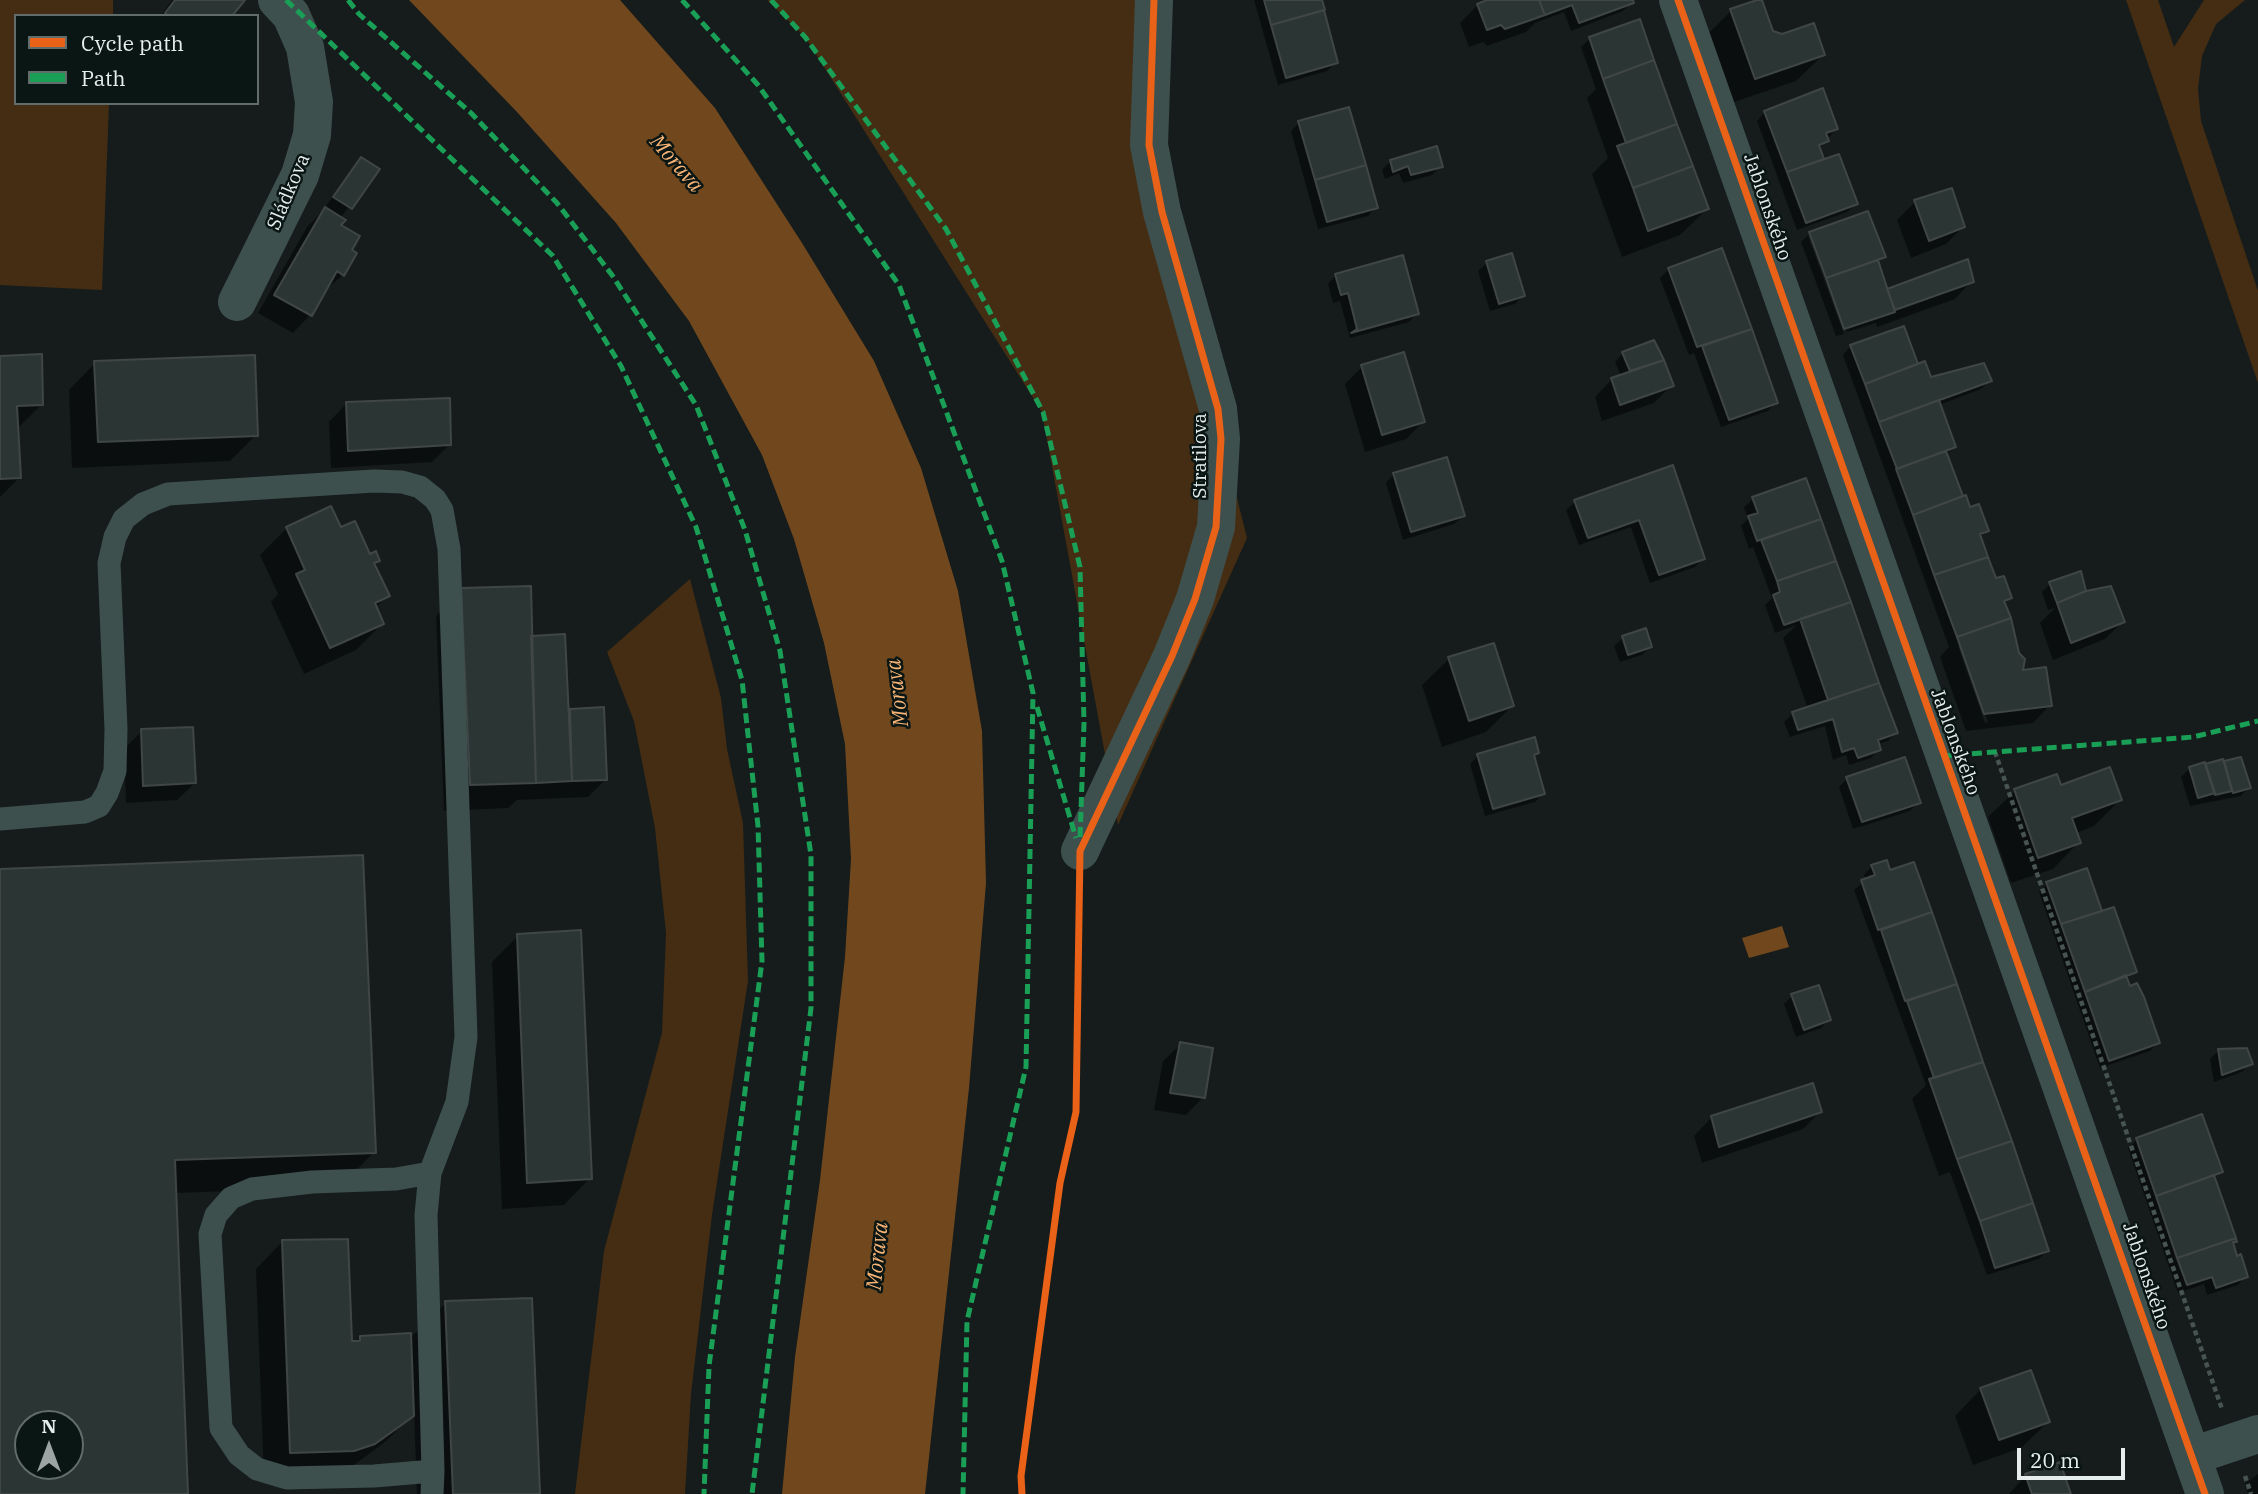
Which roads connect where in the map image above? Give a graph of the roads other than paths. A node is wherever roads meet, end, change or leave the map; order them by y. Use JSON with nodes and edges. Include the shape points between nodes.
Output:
{"nodes":[{"id":1,"x":277,"y":0,"type":"edge"},
{"id":2,"x":1154,"y":0,"type":"edge"},
{"id":3,"x":1678,"y":0,"type":"edge"},
{"id":4,"x":237,"y":302,"type":"dead end"},
{"id":5,"x":0,"y":819,"type":"edge"},
{"id":6,"x":1080,"y":851,"type":"dead end"},
{"id":7,"x":430,"y":1173,"type":"junction"},
{"id":8,"x":2242,"y":1427,"type":"edge"},
{"id":9,"x":2192,"y":1456,"type":"junction"},
{"id":10,"x":433,"y":1471,"type":"junction"},
{"id":11,"x":432,"y":1494,"type":"edge"},
{"id":12,"x":2205,"y":1494,"type":"edge"}],
"edges":[{"from":1,"to":4,"type":"street","name":"Sládkova","via":[[291,15],[304,47],[314,102],[313,135],[300,175]]},
{"from":2,"to":6,"type":"street","name":"Stratilova","via":[[1149,145],[1162,212],[1218,410],[1216,527],[1172,656]]},
{"from":3,"to":9,"type":"street","name":"Jablonského"},
{"from":5,"to":7,"type":"lane","via":[[85,813],[99,806],[107,793],[115,771],[116,729],[109,563],[124,519],[143,504],[168,494],[374,481],[420,487],[435,499],[442,510],[449,549],[466,1037],[457,1102]]},
{"from":7,"to":10,"type":"lane","via":[[425,1281]]},
{"from":7,"to":10,"type":"lane","via":[[252,1189],[231,1199],[216,1215],[210,1234],[221,1428],[239,1455],[257,1469],[287,1478]]},
{"from":8,"to":9,"type":"street"},
{"from":9,"to":12,"type":"street","name":"Jablonského"},
{"from":10,"to":11,"type":"lane"}]}
